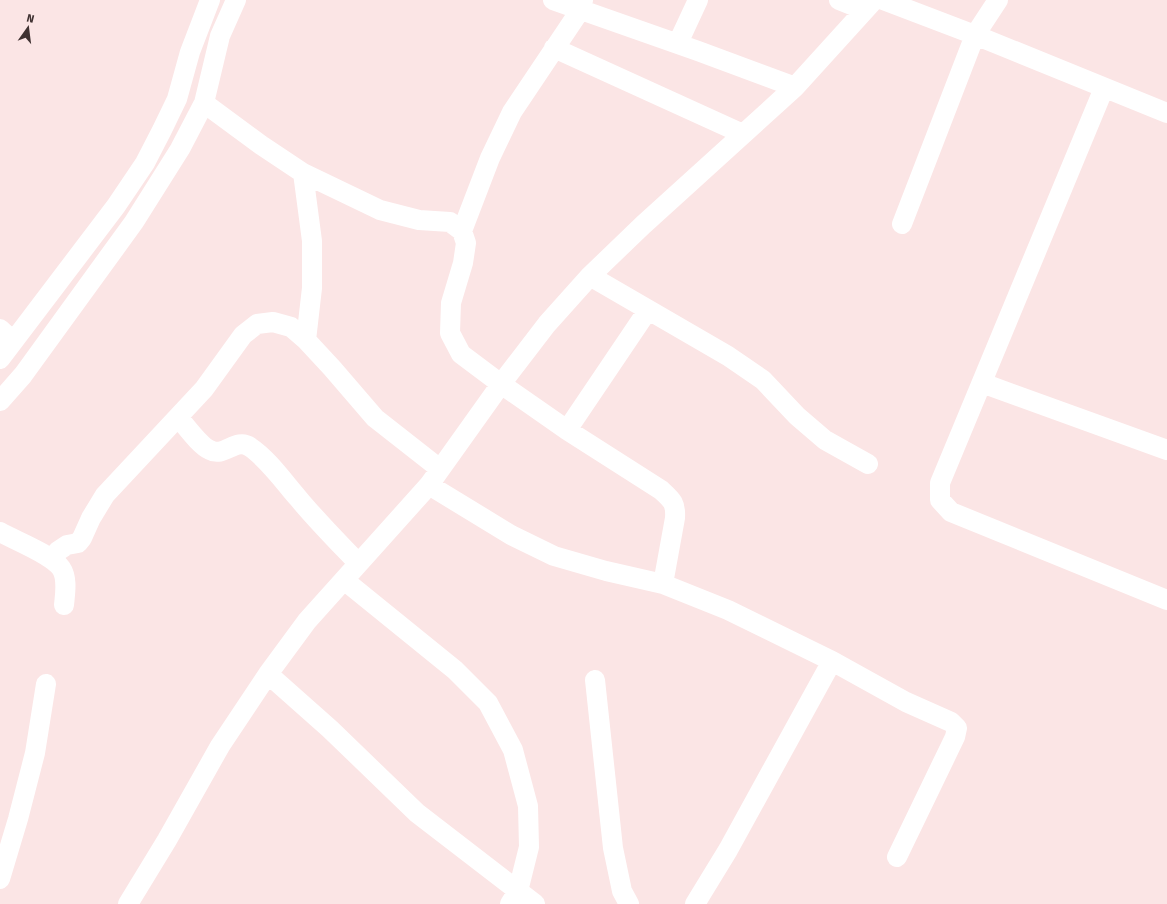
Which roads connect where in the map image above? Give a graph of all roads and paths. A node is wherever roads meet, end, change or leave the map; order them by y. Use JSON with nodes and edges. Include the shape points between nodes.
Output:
{"nodes":[{"id":1,"x":210,"y":0,"type":"edge"},
{"id":2,"x":236,"y":0,"type":"edge"},
{"id":3,"x":553,"y":0,"type":"edge"},
{"id":4,"x":698,"y":0,"type":"edge"},
{"id":5,"x":839,"y":0,"type":"edge"},
{"id":6,"x":883,"y":0,"type":"edge"},
{"id":7,"x":998,"y":0,"type":"edge"},
{"id":8,"x":582,"y":5,"type":"edge"},
{"id":9,"x":869,"y":5,"type":"edge"},
{"id":10,"x":975,"y":35,"type":"junction"},
{"id":11,"x":678,"y":44,"type":"junction"},
{"id":12,"x":554,"y":48,"type":"junction"},
{"id":13,"x":795,"y":88,"type":"junction"},
{"id":14,"x":1104,"y":88,"type":"junction"},
{"id":15,"x":204,"y":103,"type":"junction"},
{"id":16,"x":1167,"y":113,"type":"edge"},
{"id":17,"x":743,"y":134,"type":"junction"},
{"id":18,"x":303,"y":173,"type":"junction"},
{"id":19,"x":902,"y":224,"type":"dead end"},
{"id":20,"x":462,"y":231,"type":"junction"},
{"id":21,"x":590,"y":276,"type":"junction"},
{"id":22,"x":648,"y":310,"type":"junction"},
{"id":23,"x":7,"y":335,"type":"edge"},
{"id":24,"x":306,"y":340,"type":"junction"},
{"id":25,"x":0,"y":359,"type":"edge"},
{"id":26,"x":982,"y":383,"type":"junction"},
{"id":27,"x":500,"y":384,"type":"junction"},
{"id":28,"x":0,"y":400,"type":"edge"},
{"id":29,"x":178,"y":417,"type":"junction"},
{"id":30,"x":567,"y":430,"type":"junction"},
{"id":31,"x":1167,"y":450,"type":"edge"},
{"id":32,"x":868,"y":464,"type":"dead end"},
{"id":33,"x":435,"y":477,"type":"junction"},
{"id":34,"x":0,"y":532,"type":"edge"},
{"id":35,"x":51,"y":559,"type":"junction"},
{"id":36,"x":358,"y":563,"type":"junction"},
{"id":37,"x":344,"y":580,"type":"junction"},
{"id":38,"x":663,"y":584,"type":"junction"},
{"id":39,"x":1167,"y":600,"type":"edge"},
{"id":40,"x":64,"y":605,"type":"dead end"},
{"id":41,"x":832,"y":661,"type":"junction"},
{"id":42,"x":268,"y":674,"type":"junction"},
{"id":43,"x":595,"y":680,"type":"dead end"},
{"id":44,"x":46,"y":684,"type":"dead end"},
{"id":45,"x":897,"y":857,"type":"dead end"},
{"id":46,"x":0,"y":880,"type":"edge"},
{"id":47,"x":514,"y":898,"type":"edge"},
{"id":48,"x":128,"y":904,"type":"edge"},
{"id":49,"x":535,"y":904,"type":"edge"},
{"id":50,"x":629,"y":904,"type":"edge"},
{"id":51,"x":695,"y":904,"type":"edge"}],
"edges":[{"from":1,"to":23,"type":"street","via":[[190,52],[177,99],[145,163],[116,206]]},
{"from":2,"to":15,"type":"street","via":[[220,36]]},
{"from":3,"to":8,"type":"street"},
{"from":4,"to":11,"type":"street"},
{"from":5,"to":9,"type":"street"},
{"from":6,"to":10,"type":"street"},
{"from":7,"to":10,"type":"street"},
{"from":8,"to":11,"type":"street"},
{"from":8,"to":12,"type":"street"},
{"from":9,"to":13,"type":"street"},
{"from":10,"to":14,"type":"street"},
{"from":10,"to":19,"type":"street"},
{"from":11,"to":13,"type":"street"},
{"from":12,"to":17,"type":"street"},
{"from":12,"to":20,"type":"street","via":[[512,112],[490,158]]},
{"from":13,"to":17,"type":"street"},
{"from":14,"to":16,"type":"street"},
{"from":14,"to":26,"type":"street"},
{"from":15,"to":18,"type":"street"},
{"from":15,"to":28,"type":"street","via":[[180,149],[134,222],[23,375]]},
{"from":17,"to":21,"type":"street"},
{"from":18,"to":20,"type":"street","via":[[380,210],[418,220],[450,222]]},
{"from":18,"to":24,"type":"street","via":[[312,241],[312,288]]},
{"from":20,"to":27,"type":"street","via":[[466,243],[463,263],[450,303],[450,333],[461,354]]},
{"from":21,"to":22,"type":"street"},
{"from":21,"to":27,"type":"street","via":[[546,324]]},
{"from":22,"to":30,"type":"street"},
{"from":22,"to":32,"type":"street","via":[[728,356],[763,380],[797,416],[825,440]]},
{"from":23,"to":25,"type":"street"},
{"from":24,"to":29,"type":"street","via":[[291,327],[273,322],[258,324],[243,335],[204,389]]},
{"from":24,"to":33,"type":"street","via":[[375,418]]},
{"from":26,"to":31,"type":"street"},
{"from":26,"to":39,"type":"street","via":[[940,483],[940,500],[951,512]]},
{"from":27,"to":30,"type":"street"},
{"from":27,"to":33,"type":"street"},
{"from":29,"to":35,"type":"street","via":[[105,495],[78,543],[67,545]]},
{"from":29,"to":36,"type":"street","via":[[211,451],[222,451],[239,444],[249,446],[272,467],[322,526]]},
{"from":30,"to":38,"type":"street","via":[[671,499],[676,508]]},
{"from":33,"to":36,"type":"street"},
{"from":33,"to":38,"type":"street","via":[[511,535],[554,556]]},
{"from":34,"to":35,"type":"street"},
{"from":35,"to":40,"type":"street","via":[[62,569],[65,581]]},
{"from":36,"to":37,"type":"street"},
{"from":37,"to":42,"type":"street","via":[[307,621]]},
{"from":37,"to":47,"type":"street","via":[[455,670],[488,703],[513,750],[528,806],[529,847]]},
{"from":38,"to":41,"type":"street","via":[[728,610]]},
{"from":41,"to":45,"type":"street","via":[[906,702],[951,722],[957,728]]},
{"from":41,"to":51,"type":"street","via":[[728,850]]},
{"from":42,"to":47,"type":"street","via":[[417,813]]},
{"from":42,"to":48,"type":"street","via":[[220,746]]},
{"from":43,"to":50,"type":"street","via":[[613,848],[622,891]]},
{"from":44,"to":46,"type":"street","via":[[35,753]]},
{"from":47,"to":49,"type":"street"}]}
